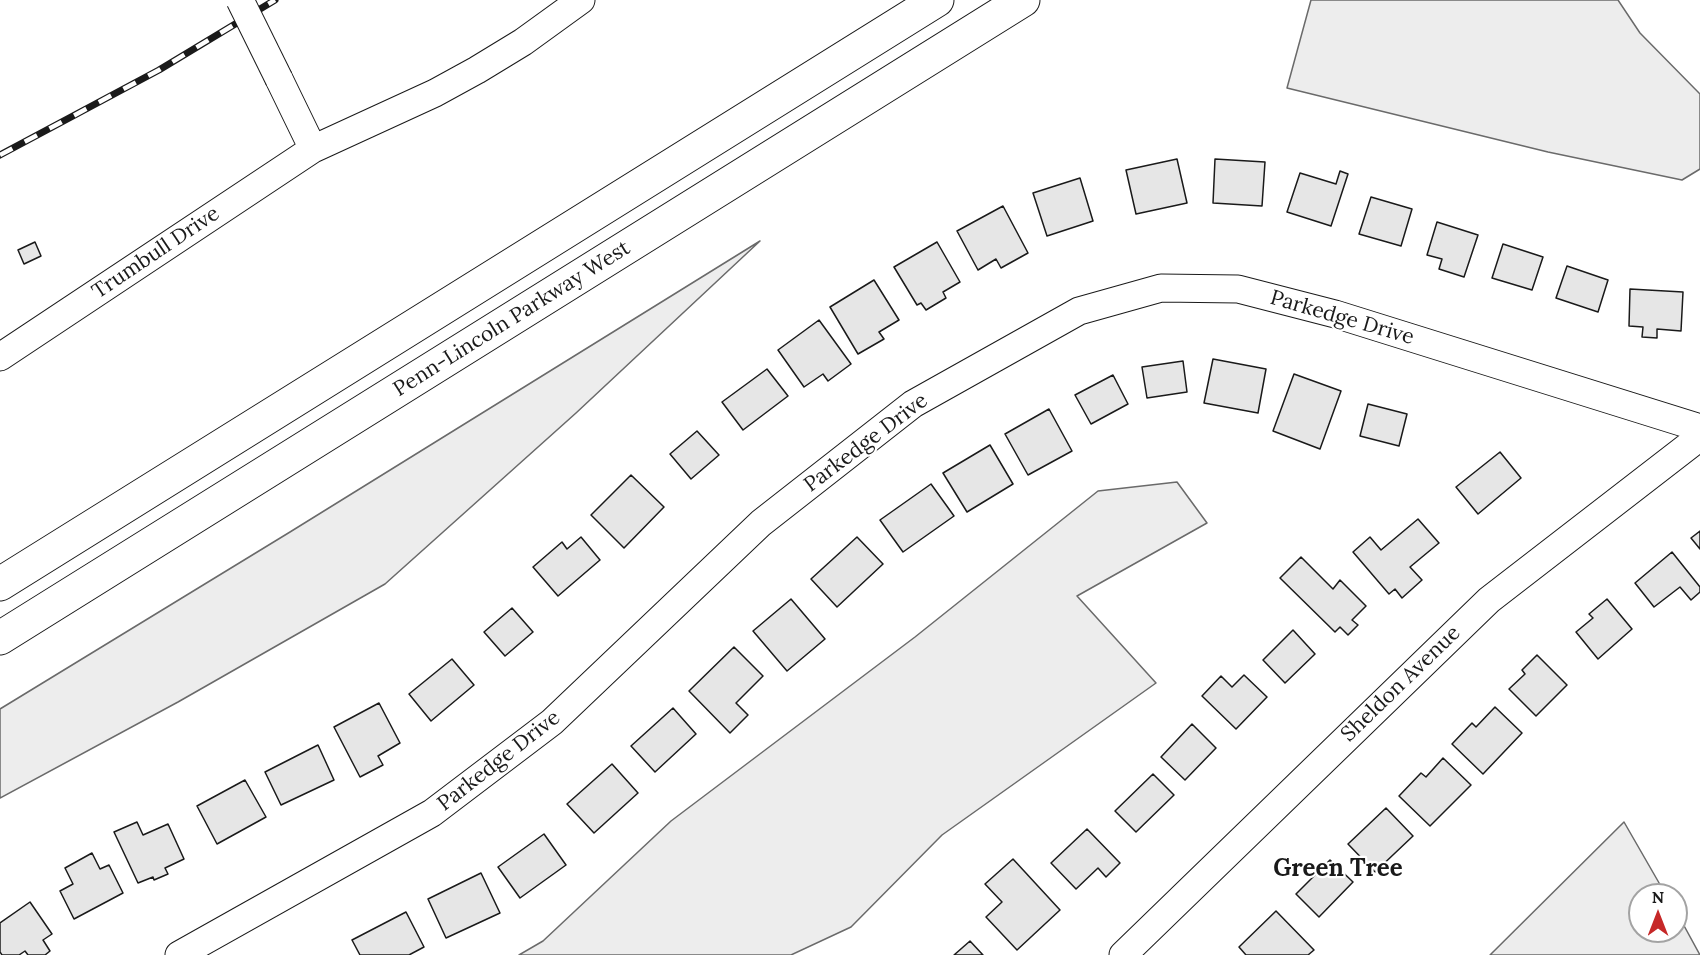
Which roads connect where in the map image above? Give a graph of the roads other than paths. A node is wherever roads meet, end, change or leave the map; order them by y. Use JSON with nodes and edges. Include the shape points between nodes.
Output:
{"nodes":[{"id":1,"x":240,"y":0,"type":"edge"},
{"id":2,"x":581,"y":0,"type":"edge"},
{"id":3,"x":937,"y":0,"type":"edge"},
{"id":4,"x":1023,"y":0,"type":"edge"},
{"id":5,"x":313,"y":149,"type":"junction"},
{"id":6,"x":0,"y":357,"type":"edge"},
{"id":7,"x":1700,"y":428,"type":"edge"},
{"id":8,"x":1700,"y":437,"type":"edge"},
{"id":9,"x":0,"y":584,"type":"edge"},
{"id":10,"x":0,"y":638,"type":"edge"},
{"id":11,"x":179,"y":955,"type":"edge"},
{"id":12,"x":1122,"y":955,"type":"edge"}],
"edges":[{"from":1,"to":5,"type":"street","bridge":true},
{"from":2,"to":5,"type":"street","name":"Trumbull Drive","via":[[477,70]]},
{"from":3,"to":9,"type":"highway"},
{"from":4,"to":10,"type":"highway","name":"Penn-Lincoln Parkway West"},
{"from":5,"to":6,"type":"street","name":"Trumbull Drive"},
{"from":7,"to":11,"type":"street","name":"Parkedge Drive","via":[[1335,314],[1238,289],[1161,288],[1079,311],[913,404],[761,523],[552,722],[432,813]]},
{"from":8,"to":12,"type":"street","name":"Sheldon Avenue","via":[[1489,600]]}]}
